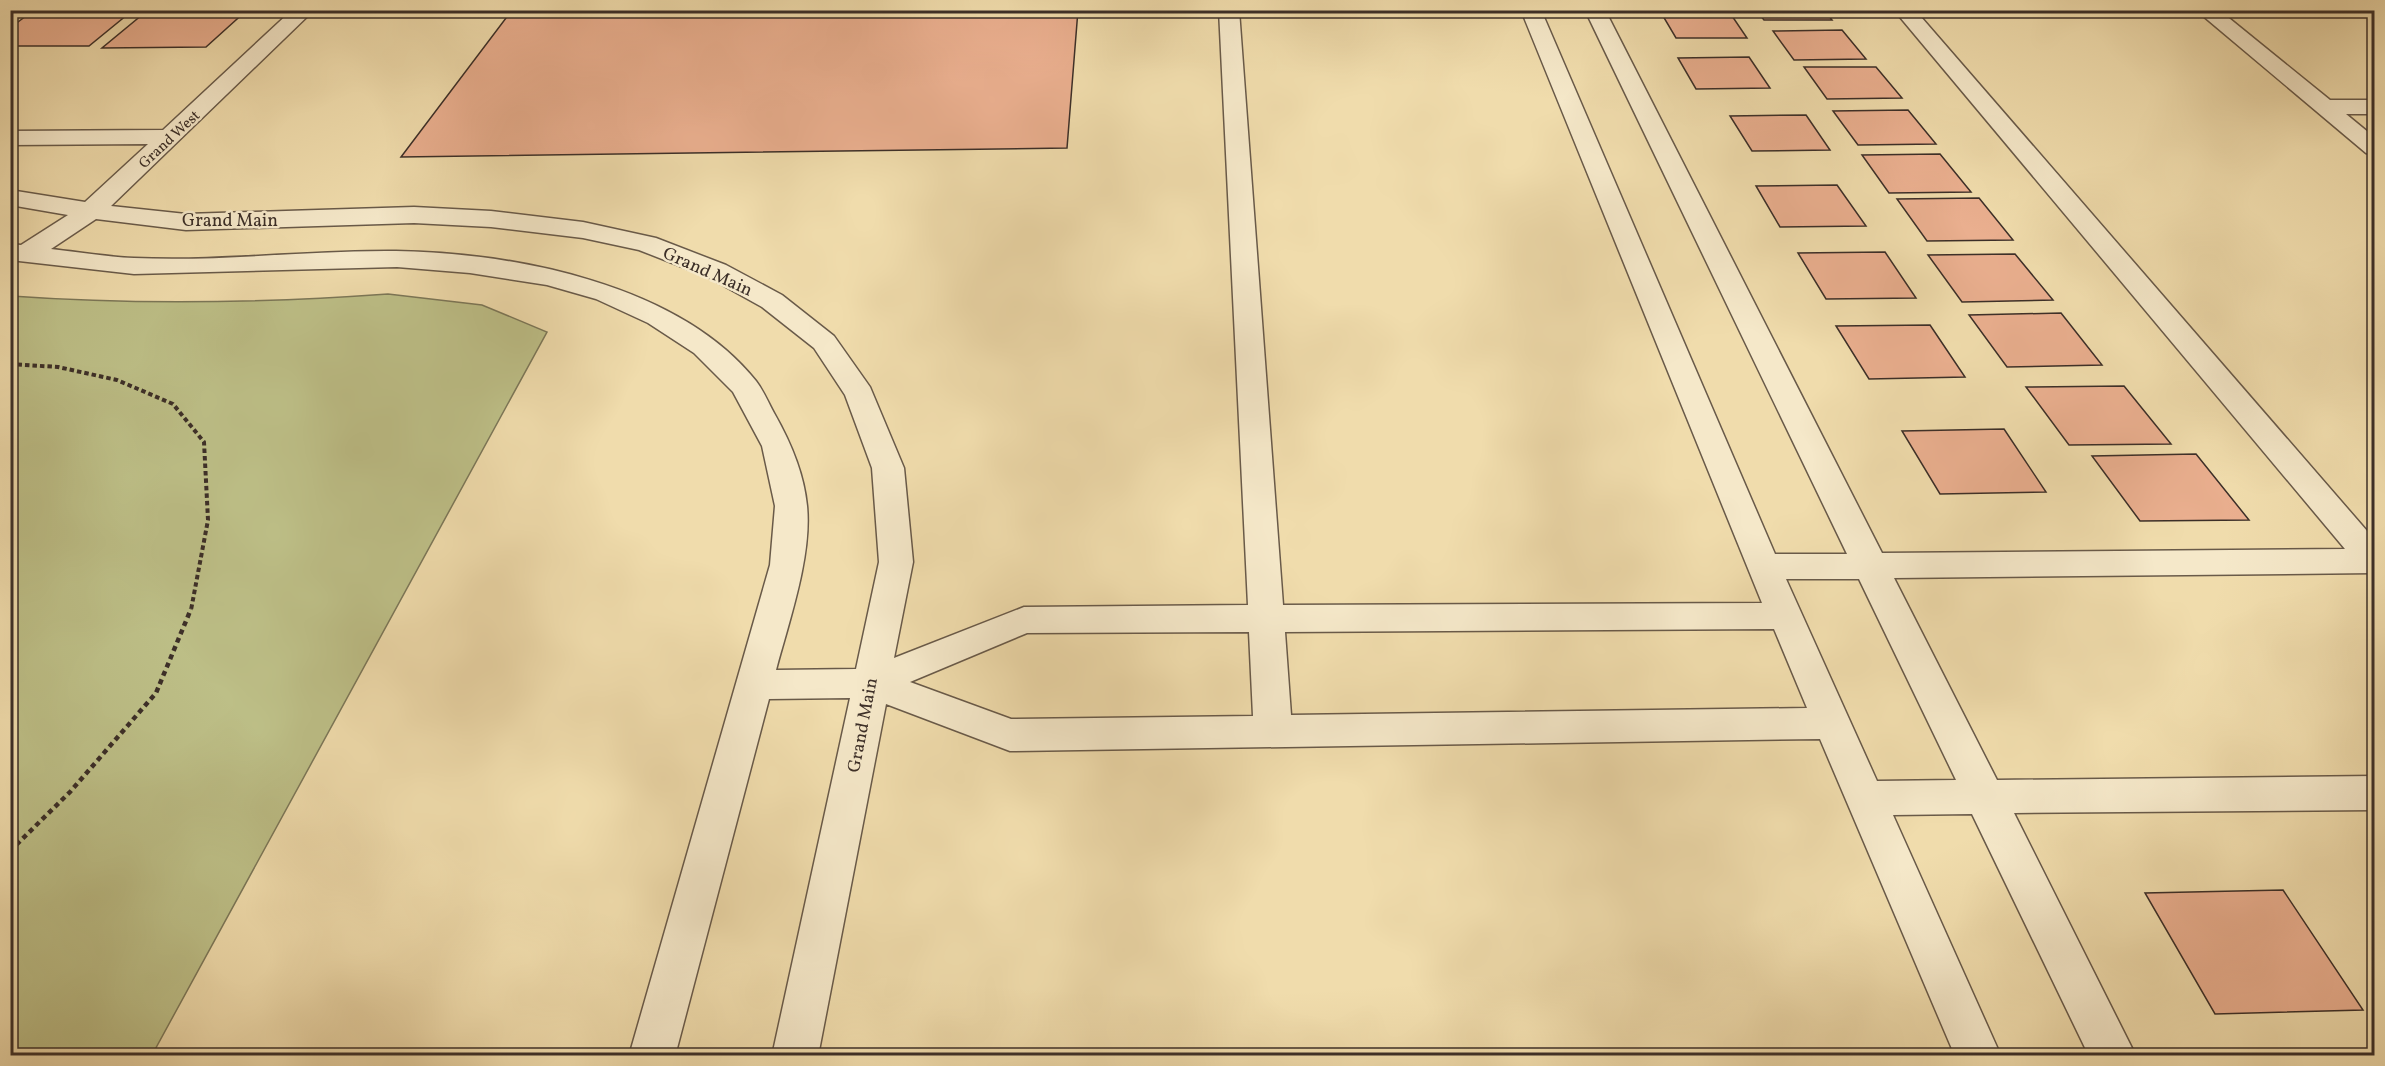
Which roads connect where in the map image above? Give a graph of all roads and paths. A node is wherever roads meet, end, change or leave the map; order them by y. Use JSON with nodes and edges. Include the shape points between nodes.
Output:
{"nodes":[{"id":1,"x":304,"y":10,"type":"edge"},
{"id":2,"x":1229,"y":10,"type":"edge"},
{"id":3,"x":1531,"y":10,"type":"edge"},
{"id":4,"x":1595,"y":10,"type":"edge"},
{"id":5,"x":1904,"y":10,"type":"edge"},
{"id":6,"x":2206,"y":10,"type":"edge"},
{"id":7,"x":2374,"y":106,"type":"edge"},
{"id":8,"x":2325,"y":107,"type":"junction"},
{"id":9,"x":171,"y":137,"type":"junction"},
{"id":10,"x":10,"y":138,"type":"edge"},
{"id":11,"x":2374,"y":148,"type":"edge"},
{"id":12,"x":10,"y":197,"type":"edge"},
{"id":13,"x":91,"y":212,"type":"junction"},
{"id":14,"x":17,"y":254,"type":"edge"},
{"id":15,"x":10,"y":364,"type":"edge"},
{"id":16,"x":2374,"y":561,"type":"edge"},
{"id":17,"x":1764,"y":567,"type":"junction"},
{"id":18,"x":1870,"y":567,"type":"junction"},
{"id":19,"x":1786,"y":616,"type":"junction"},
{"id":20,"x":1265,"y":619,"type":"junction"},
{"id":21,"x":871,"y":683,"type":"junction"},
{"id":22,"x":754,"y":685,"type":"junction"},
{"id":23,"x":1832,"y":723,"type":"junction"},
{"id":24,"x":1273,"y":731,"type":"junction"},
{"id":25,"x":2374,"y":793,"type":"edge"},
{"id":26,"x":1985,"y":797,"type":"junction"},
{"id":27,"x":1865,"y":798,"type":"junction"},
{"id":28,"x":10,"y":851,"type":"edge"},
{"id":29,"x":652,"y":1056,"type":"edge"},
{"id":30,"x":795,"y":1056,"type":"edge"},
{"id":31,"x":1978,"y":1056,"type":"edge"},
{"id":32,"x":2113,"y":1056,"type":"edge"}],
"edges":[{"from":1,"to":9,"type":"street","name":"Grand West"},
{"from":2,"to":20,"type":"street"},
{"from":3,"to":17,"type":"street"},
{"from":4,"to":18,"type":"street"},
{"from":5,"to":16,"type":"street"},
{"from":6,"to":8,"type":"street"},
{"from":7,"to":8,"type":"street"},
{"from":8,"to":11,"type":"street"},
{"from":9,"to":10,"type":"street"},
{"from":9,"to":13,"type":"street","name":"Grand West"},
{"from":12,"to":13,"type":"street","name":"Grand Main"},
{"from":13,"to":14,"type":"street","name":"Grand West"},
{"from":13,"to":21,"type":"street","name":"Grand Main","via":[[186,222],[414,215],[583,230],[647,244],[717,271],[772,301],[824,342],[860,394],[888,468],[896,562]]},
{"from":14,"to":22,"type":"street","via":[[134,266],[397,259],[470,265],[550,277],[606,293],[658,316],[704,347],[745,387],[777,446],[791,506],[787,565]]},
{"from":15,"to":28,"type":"path","via":[[58,367],[117,380],[173,404],[204,442],[208,520],[191,609],[156,693],[70,792]]},
{"from":16,"to":18,"type":"street"},
{"from":17,"to":18,"type":"street"},
{"from":17,"to":19,"type":"street"},
{"from":18,"to":26,"type":"street"},
{"from":19,"to":20,"type":"street"},
{"from":19,"to":23,"type":"street"},
{"from":20,"to":21,"type":"street","via":[[1024,620]]},
{"from":20,"to":24,"type":"street"},
{"from":21,"to":22,"type":"street"},
{"from":21,"to":24,"type":"street","via":[[1010,735]]},
{"from":21,"to":30,"type":"street","name":"Grand Main"},
{"from":22,"to":29,"type":"street"},
{"from":23,"to":24,"type":"street"},
{"from":23,"to":27,"type":"street"},
{"from":25,"to":26,"type":"street"},
{"from":26,"to":27,"type":"street"},
{"from":26,"to":32,"type":"street"},
{"from":27,"to":31,"type":"street"}]}
